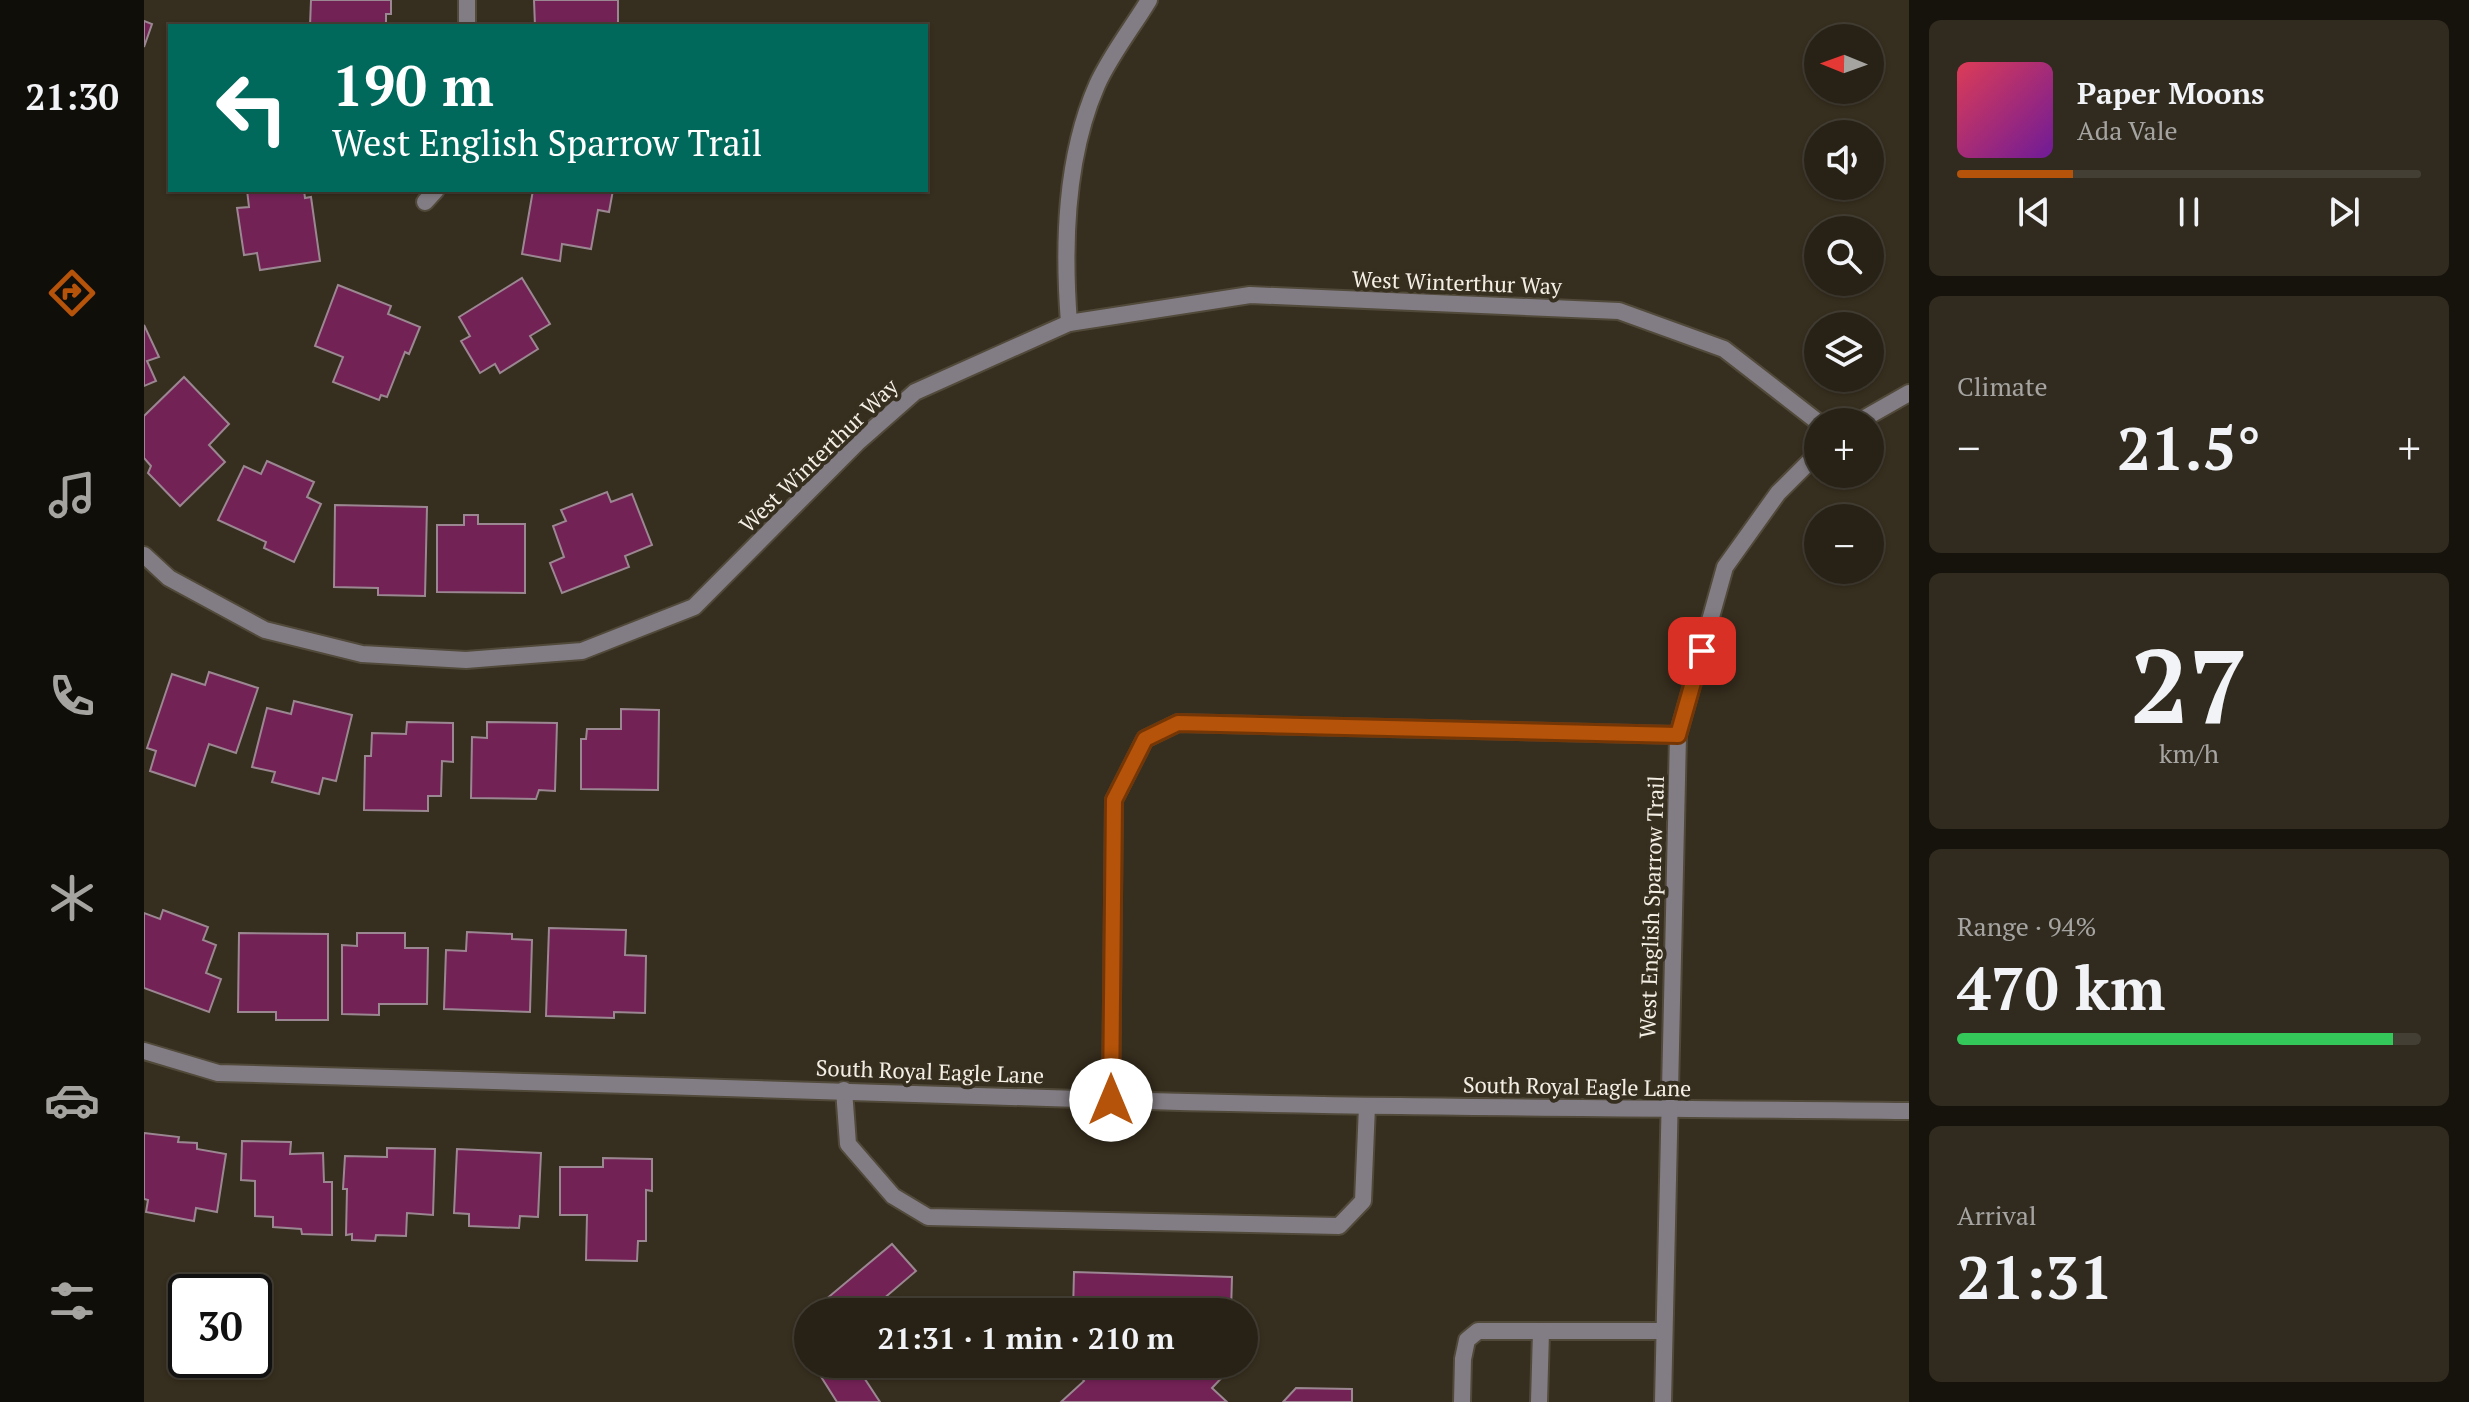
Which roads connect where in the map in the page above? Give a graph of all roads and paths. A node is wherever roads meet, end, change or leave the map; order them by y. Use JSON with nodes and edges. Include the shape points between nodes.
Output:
{"nodes":[{"id":1,"x":467,"y":0,"type":"edge"},
{"id":2,"x":1149,"y":0,"type":"edge"},
{"id":3,"x":467,"y":24,"type":"edge"},
{"id":4,"x":1069,"y":323,"type":"junction"},
{"id":5,"x":1909,"y":393,"type":"edge"},
{"id":6,"x":1883,"y":408,"type":"edge"},
{"id":7,"x":1804,"y":411,"type":"edge"},
{"id":8,"x":1804,"y":467,"type":"edge"},
{"id":9,"x":144,"y":555,"type":"edge"},
{"id":10,"x":1678,"y":735,"type":"junction"},
{"id":11,"x":144,"y":1051,"type":"edge"},
{"id":12,"x":844,"y":1090,"type":"junction"},
{"id":13,"x":1111,"y":1100,"type":"junction"},
{"id":14,"x":1367,"y":1106,"type":"junction"},
{"id":15,"x":1668,"y":1108,"type":"junction"},
{"id":16,"x":1909,"y":1111,"type":"edge"},
{"id":17,"x":1664,"y":1331,"type":"junction"},
{"id":18,"x":1541,"y":1332,"type":"junction"},
{"id":19,"x":1462,"y":1402,"type":"edge"},
{"id":20,"x":1539,"y":1402,"type":"edge"},
{"id":21,"x":1663,"y":1402,"type":"edge"}],
"edges":[{"from":1,"to":3,"type":"street"},
{"from":2,"to":4,"type":"street","via":[[1097,84],[1075,150],[1064,265]]},
{"from":4,"to":7,"type":"street","name":"West Winterthur Way","via":[[1250,295],[1619,311],[1724,349]]},
{"from":4,"to":9,"type":"street","name":"West Winterthur Way","via":[[915,392],[694,607],[582,651],[466,660],[362,654],[265,630],[169,578]]},
{"from":5,"to":6,"type":"street"},
{"from":8,"to":10,"type":"street","name":"West English Sparrow Trail","via":[[1778,493],[1725,567]]},
{"from":10,"to":13,"type":"street","via":[[1178,723],[1145,739],[1114,800]]},
{"from":10,"to":15,"type":"street","name":"West English Sparrow Trail"},
{"from":11,"to":12,"type":"street","name":"South Royal Eagle Lane","via":[[218,1073]]},
{"from":12,"to":13,"type":"street","name":"South Royal Eagle Lane"},
{"from":12,"to":14,"type":"street","via":[[848,1144],[893,1196],[928,1217],[1339,1226],[1363,1201]]},
{"from":13,"to":14,"type":"street","name":"South Royal Eagle Lane"},
{"from":14,"to":15,"type":"street","name":"South Royal Eagle Lane"},
{"from":15,"to":16,"type":"street","name":"South Royal Eagle Lane"},
{"from":15,"to":17,"type":"street","name":"West English Sparrow Trail"},
{"from":17,"to":18,"type":"street"},
{"from":17,"to":21,"type":"street","name":"West English Sparrow Trail"},
{"from":18,"to":19,"type":"street","via":[[1478,1331],[1467,1340]]},
{"from":18,"to":20,"type":"street"}]}
